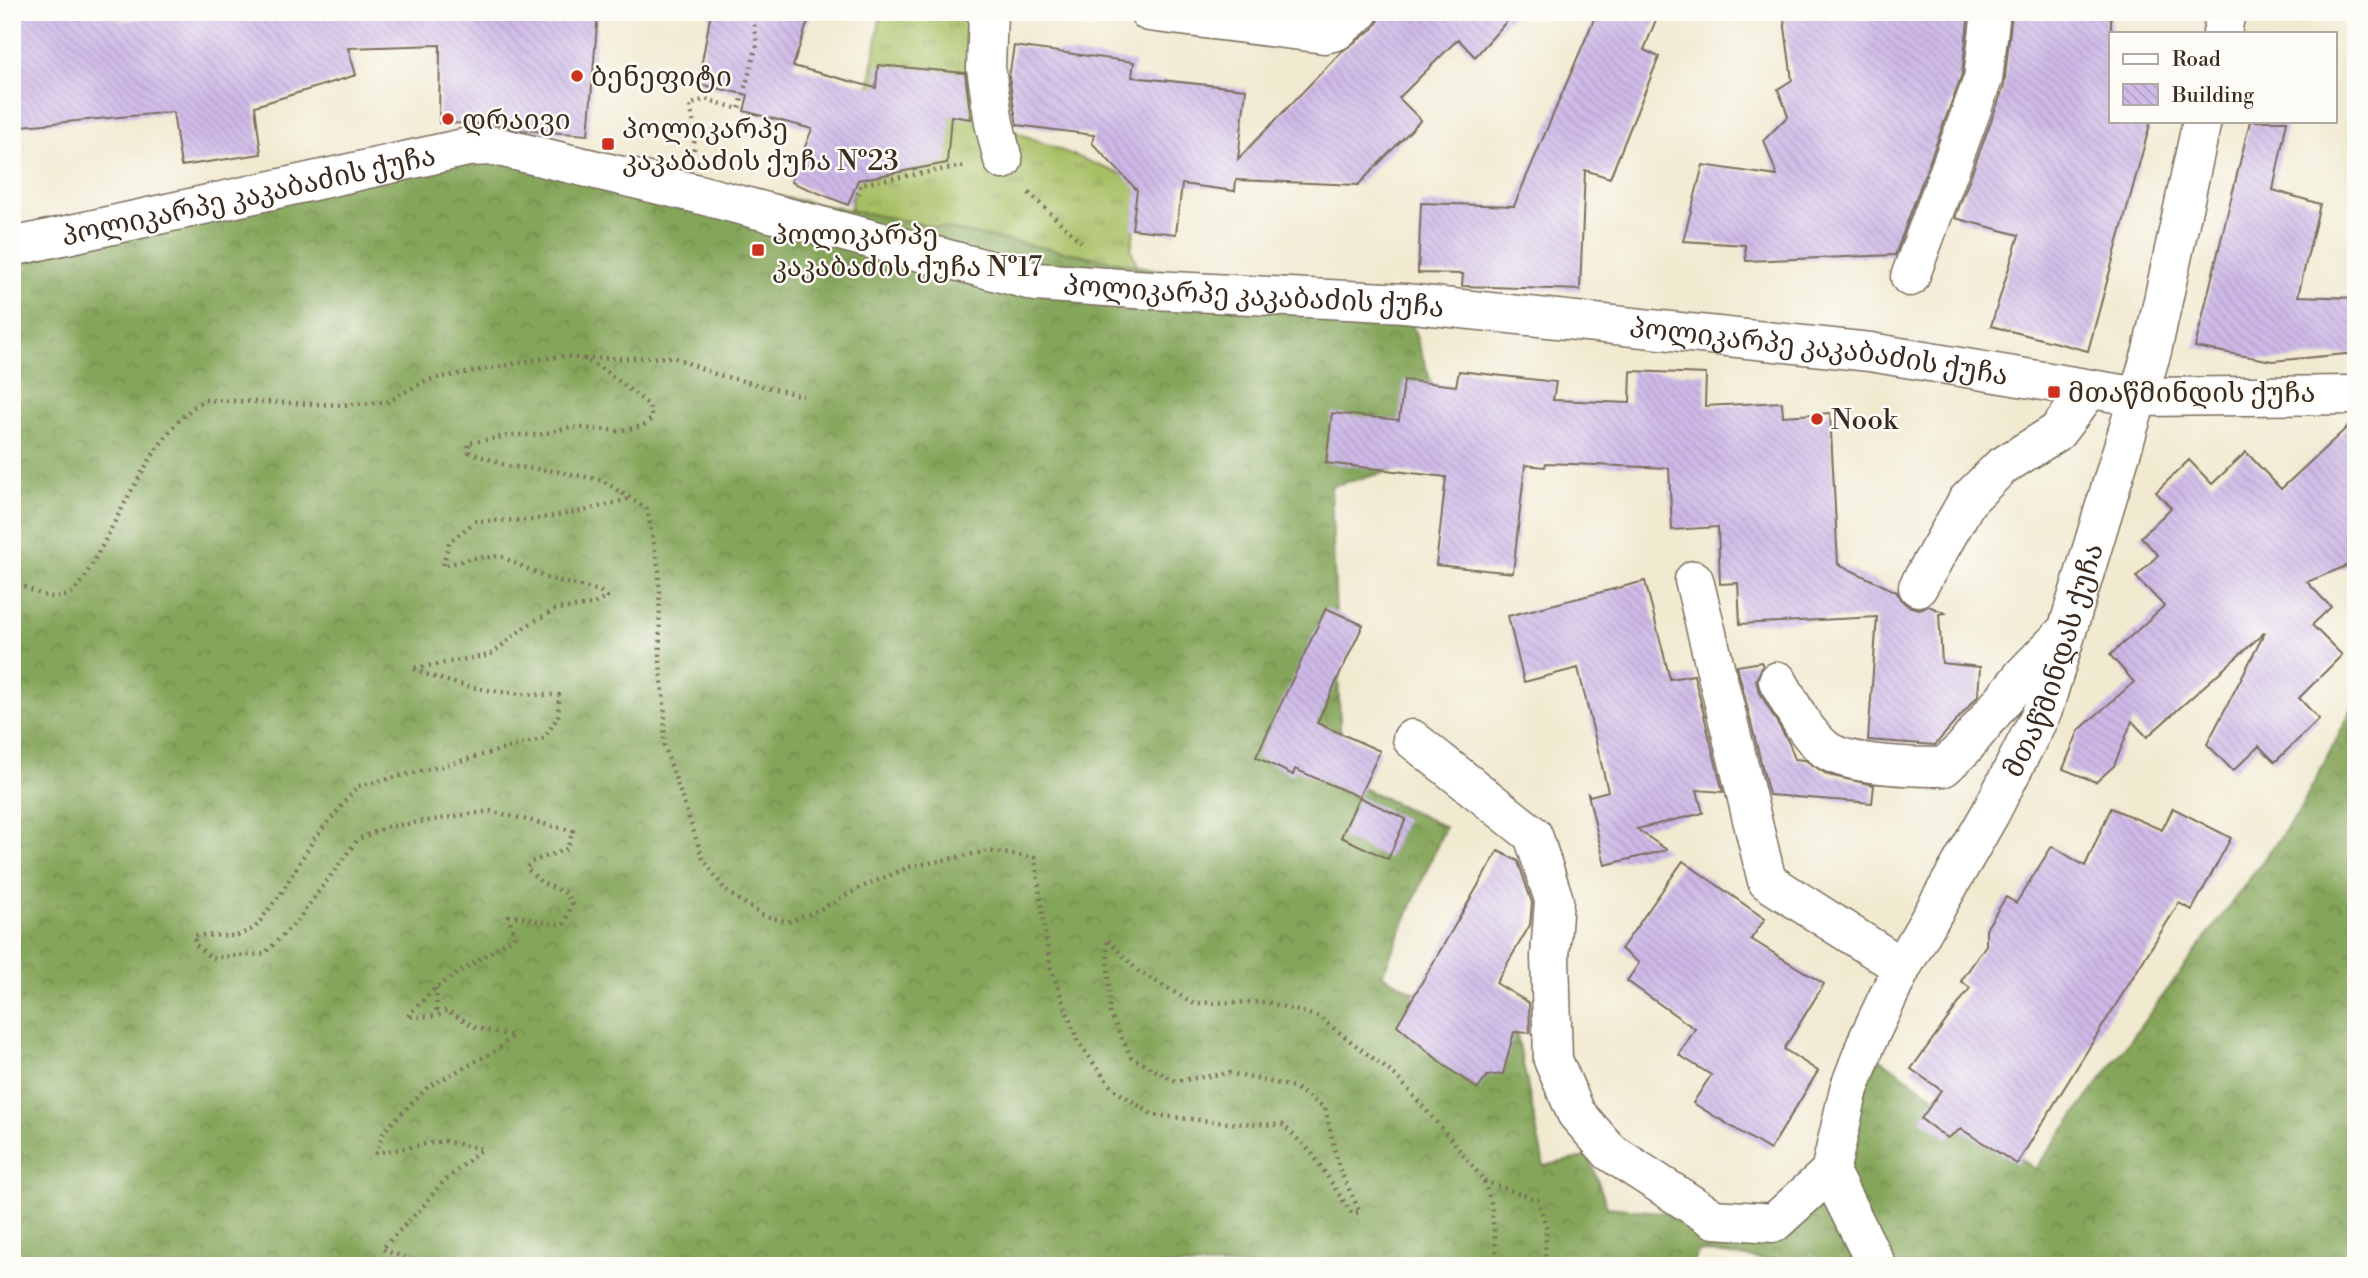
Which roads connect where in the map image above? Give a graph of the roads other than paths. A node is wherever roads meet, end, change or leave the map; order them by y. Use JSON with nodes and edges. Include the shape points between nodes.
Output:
{"nodes":[{"id":1,"x":988,"y":12,"type":"edge"},
{"id":2,"x":1149,"y":12,"type":"edge"},
{"id":3,"x":1359,"y":12,"type":"edge"},
{"id":4,"x":1991,"y":12,"type":"edge"},
{"id":5,"x":2226,"y":12,"type":"edge"},
{"id":6,"x":1156,"y":13,"type":"edge"},
{"id":7,"x":2222,"y":32,"type":"edge"},
{"id":8,"x":2202,"y":122,"type":"edge"},
{"id":9,"x":1003,"y":160,"type":"road end"},
{"id":10,"x":12,"y":247,"type":"edge"},
{"id":11,"x":1910,"y":276,"type":"dead end"},
{"id":12,"x":2090,"y":389,"type":"junction"},
{"id":13,"x":2356,"y":395,"type":"edge"},
{"id":14,"x":2138,"y":397,"type":"junction"},
{"id":15,"x":1694,"y":580,"type":"dead end"},
{"id":16,"x":1919,"y":587,"type":"dead end"},
{"id":17,"x":2067,"y":631,"type":"junction"},
{"id":18,"x":1778,"y":681,"type":"dead end"},
{"id":19,"x":1412,"y":739,"type":"dead end"},
{"id":20,"x":1902,"y":967,"type":"junction"},
{"id":21,"x":1830,"y":1172,"type":"junction"},
{"id":22,"x":1877,"y":1266,"type":"edge"}],
"edges":[{"from":1,"to":9,"type":"street","via":[[986,68]]},
{"from":2,"to":6,"type":"street"},
{"from":3,"to":6,"type":"street","via":[[1336,31],[1324,34]]},
{"from":4,"to":11,"type":"street","via":[[1983,79]]},
{"from":5,"to":7,"type":"street"},
{"from":8,"to":14,"type":"street","name":"მთაწმინდას ქუჩა"},
{"from":10,"to":12,"type":"street","name":"პოლიკარპე კაკაბაძის ქუჩა","via":[[468,147],[495,146],[1036,282],[1405,303],[1870,352]]},
{"from":12,"to":14,"type":"street","name":"პოლიკარპე კაკაბაძის ქუჩა"},
{"from":12,"to":16,"type":"street","via":[[2057,432],[2001,467],[1967,500]]},
{"from":13,"to":14,"type":"street","name":"პოლიკარპე კაკაბაძის ქუჩა"},
{"from":14,"to":17,"type":"street","name":"მთაწმინდას ქუჩა"},
{"from":15,"to":20,"type":"street","via":[[1767,881]]},
{"from":17,"to":18,"type":"street","via":[[1944,767],[1845,758],[1826,750],[1805,727]]},
{"from":17,"to":20,"type":"street","name":"მთაწმინდას ქუჩა","via":[[2043,710],[1990,814]]},
{"from":19,"to":21,"type":"street","via":[[1533,835],[1554,900],[1550,956],[1553,1060],[1576,1113],[1610,1152],[1714,1219],[1774,1223]]},
{"from":20,"to":21,"type":"street","name":"მთაწმინდას ქუჩა","via":[[1849,1089]]},
{"from":21,"to":22,"type":"street"}]}
